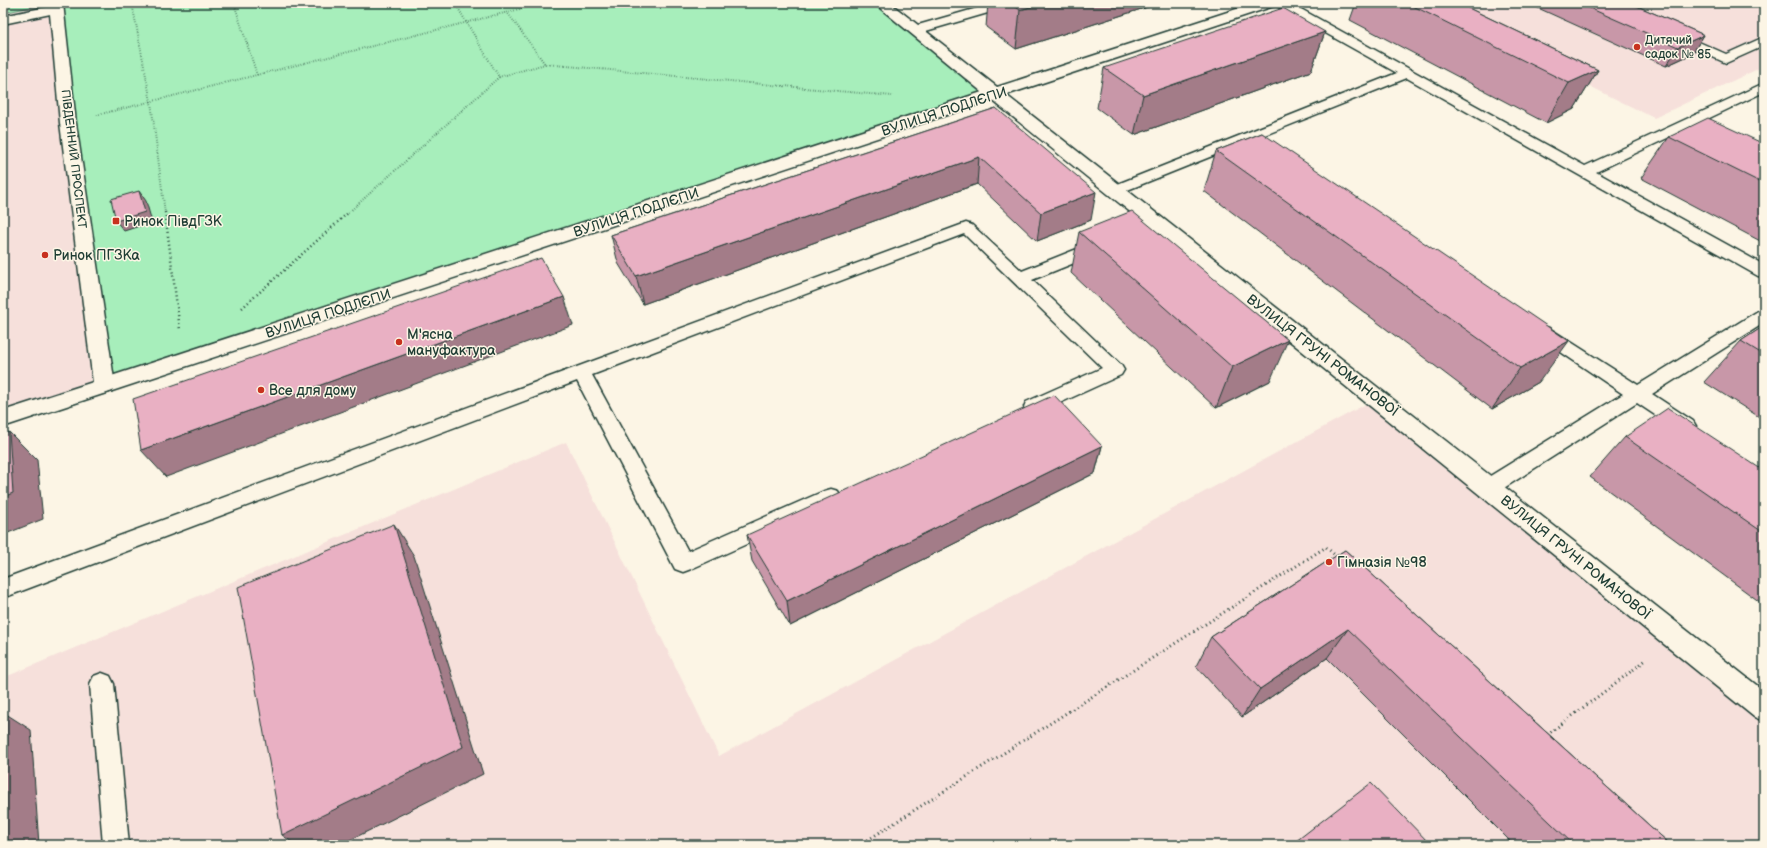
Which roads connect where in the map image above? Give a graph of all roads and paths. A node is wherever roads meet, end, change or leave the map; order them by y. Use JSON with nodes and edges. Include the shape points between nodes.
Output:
{"nodes":[{"id":1,"x":132,"y":3,"type":"edge"},
{"id":2,"x":234,"y":3,"type":"edge"},
{"id":3,"x":455,"y":3,"type":"edge"},
{"id":4,"x":544,"y":3,"type":"edge"},
{"id":5,"x":881,"y":3,"type":"edge"},
{"id":6,"x":1008,"y":3,"type":"edge"},
{"id":7,"x":1269,"y":3,"type":"edge"},
{"id":8,"x":1281,"y":3,"type":"edge"},
{"id":9,"x":56,"y":6,"type":"edge"},
{"id":10,"x":507,"y":12,"type":"junction"},
{"id":11,"x":3,"y":20,"type":"edge"},
{"id":12,"x":466,"y":22,"type":"junction"},
{"id":13,"x":915,"y":30,"type":"junction"},
{"id":14,"x":1663,"y":31,"type":"edge"},
{"id":15,"x":1764,"y":41,"type":"edge"},
{"id":16,"x":545,"y":64,"type":"junction"},
{"id":17,"x":1406,"y":74,"type":"junction"},
{"id":18,"x":257,"y":75,"type":"junction"},
{"id":19,"x":499,"y":77,"type":"junction"},
{"id":20,"x":1764,"y":87,"type":"edge"},
{"id":21,"x":995,"y":94,"type":"junction"},
{"id":22,"x":895,"y":96,"type":"dead end"},
{"id":23,"x":151,"y":102,"type":"junction"},
{"id":24,"x":1701,"y":117,"type":"junction"},
{"id":25,"x":68,"y":123,"type":"junction"},
{"id":26,"x":1715,"y":123,"type":"edge"},
{"id":27,"x":1584,"y":172,"type":"junction"},
{"id":28,"x":1115,"y":190,"type":"junction"},
{"id":29,"x":1157,"y":223,"type":"junction"},
{"id":30,"x":1136,"y":232,"type":"edge"},
{"id":31,"x":1114,"y":240,"type":"edge"},
{"id":32,"x":1764,"y":272,"type":"edge"},
{"id":33,"x":1020,"y":278,"type":"junction"},
{"id":34,"x":242,"y":308,"type":"dead end"},
{"id":35,"x":1764,"y":315,"type":"edge"},
{"id":36,"x":1532,"y":324,"type":"edge"},
{"id":37,"x":183,"y":361,"type":"junction"},
{"id":38,"x":580,"y":372,"type":"junction"},
{"id":39,"x":104,"y":386,"type":"junction"},
{"id":40,"x":1638,"y":394,"type":"junction"},
{"id":41,"x":1014,"y":415,"type":"edge"},
{"id":42,"x":3,"y":419,"type":"edge"},
{"id":43,"x":1698,"y":434,"type":"edge"},
{"id":44,"x":1489,"y":488,"type":"junction"},
{"id":45,"x":848,"y":489,"type":"edge"},
{"id":46,"x":1338,"y":558,"type":"edge"},
{"id":47,"x":3,"y":589,"type":"edge"},
{"id":48,"x":1676,"y":637,"type":"junction"},
{"id":49,"x":102,"y":684,"type":"dead end"},
{"id":50,"x":1764,"y":708,"type":"edge"},
{"id":51,"x":1544,"y":737,"type":"edge"},
{"id":52,"x":116,"y":845,"type":"edge"},
{"id":53,"x":860,"y":845,"type":"edge"}],
"edges":[{"from":1,"to":23,"type":"path"},
{"from":2,"to":18,"type":"path"},
{"from":3,"to":12,"type":"path"},
{"from":4,"to":10,"type":"path"},
{"from":5,"to":13,"type":"street","name":"ВУЛИЦЯ ГРУНІ РОМАНОВОЇ"},
{"from":6,"to":13,"type":"lane"},
{"from":7,"to":21,"type":"street","name":"ВУЛИЦЯ ПОДЛЄПИ"},
{"from":8,"to":17,"type":"lane"},
{"from":9,"to":11,"type":"lane"},
{"from":9,"to":25,"type":"street","name":"ПІВДЕННИЙ ПРОСПЕКТ"},
{"from":10,"to":12,"type":"path"},
{"from":10,"to":16,"type":"path"},
{"from":12,"to":18,"type":"path"},
{"from":12,"to":19,"type":"path"},
{"from":13,"to":21,"type":"street","name":"ВУЛИЦЯ ГРУНІ РОМАНОВОЇ"},
{"from":14,"to":15,"type":"lane","via":[[1726,59]]},
{"from":16,"to":19,"type":"path"},
{"from":16,"to":22,"type":"path"},
{"from":17,"to":27,"type":"lane"},
{"from":17,"to":28,"type":"lane","via":[[1254,142]]},
{"from":18,"to":23,"type":"path"},
{"from":19,"to":34,"type":"path"},
{"from":20,"to":24,"type":"lane"},
{"from":21,"to":28,"type":"street","name":"ВУЛИЦЯ ГРУНІ РОМАНОВОЇ"},
{"from":21,"to":37,"type":"street","name":"ВУЛИЦЯ ПОДЛЄПИ"},
{"from":23,"to":25,"type":"path"},
{"from":23,"to":37,"type":"path"},
{"from":24,"to":26,"type":"lane"},
{"from":24,"to":27,"type":"lane"},
{"from":25,"to":39,"type":"street","name":"ПІВДЕННИЙ ПРОСПЕКТ"},
{"from":27,"to":32,"type":"lane"},
{"from":28,"to":29,"type":"street","name":"ВУЛИЦЯ ГРУНІ РОМАНОВОЇ"},
{"from":29,"to":30,"type":"lane"},
{"from":29,"to":44,"type":"street","name":"ВУЛИЦЯ ГРУНІ РОМАНОВОЇ"},
{"from":31,"to":33,"type":"lane"},
{"from":33,"to":38,"type":"lane","via":[[966,228]]},
{"from":33,"to":41,"type":"lane","via":[[1115,370]]},
{"from":35,"to":40,"type":"lane"},
{"from":36,"to":40,"type":"lane"},
{"from":37,"to":39,"type":"street","name":"ВУЛИЦЯ ПОДЛЄПИ"},
{"from":38,"to":45,"type":"lane","via":[[683,563]]},
{"from":38,"to":47,"type":"lane"},
{"from":39,"to":42,"type":"street","name":"ВУЛИЦЯ ПОДЛЄПИ"},
{"from":40,"to":43,"type":"lane"},
{"from":40,"to":44,"type":"lane"},
{"from":44,"to":48,"type":"street","name":"ВУЛИЦЯ ГРУНІ РОМАНОВОЇ"},
{"from":46,"to":53,"type":"path","via":[[1326,547]]},
{"from":48,"to":50,"type":"street","name":"ВУЛИЦЯ ГРУНІ РОМАНОВОЇ"},
{"from":48,"to":51,"type":"path"},
{"from":49,"to":52,"type":"lane"}]}
